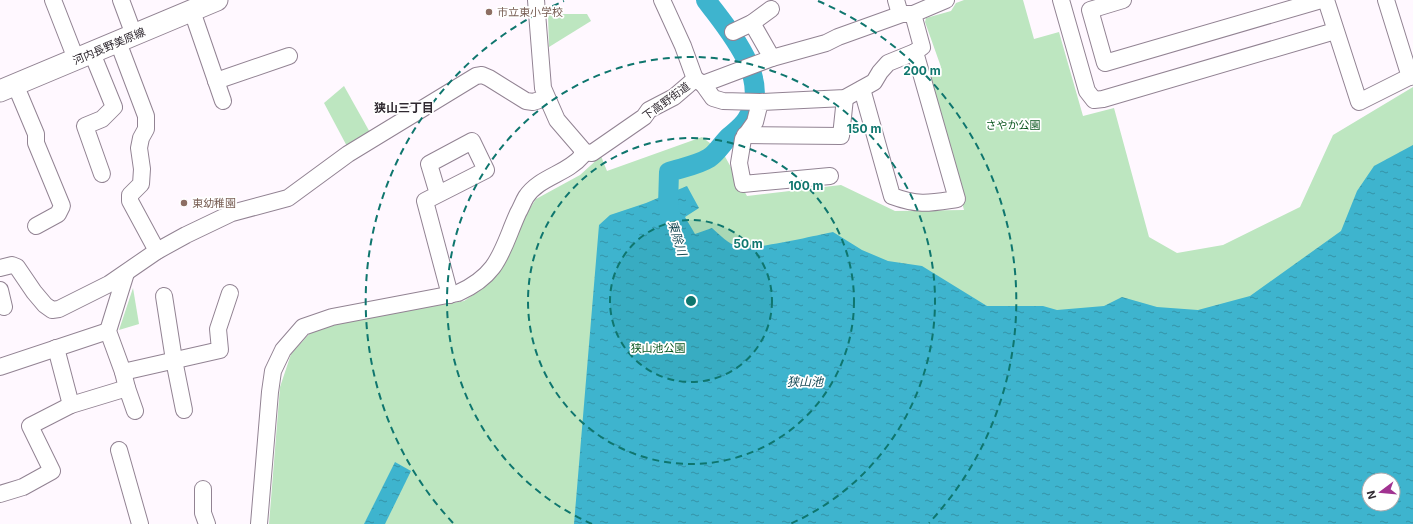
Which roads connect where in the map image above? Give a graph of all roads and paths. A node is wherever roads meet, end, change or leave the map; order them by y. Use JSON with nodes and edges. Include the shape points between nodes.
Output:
{"nodes":[{"id":1,"x":53,"y":0,"type":"edge"},
{"id":2,"x":121,"y":0,"type":"edge"},
{"id":3,"x":217,"y":0,"type":"edge"},
{"id":4,"x":536,"y":0,"type":"edge"},
{"id":5,"x":662,"y":0,"type":"edge"},
{"id":6,"x":946,"y":0,"type":"edge"},
{"id":7,"x":1061,"y":0,"type":"edge"},
{"id":8,"x":1123,"y":0,"type":"edge"},
{"id":9,"x":1322,"y":0,"type":"edge"},
{"id":10,"x":1326,"y":0,"type":"edge"},
{"id":11,"x":1386,"y":0,"type":"edge"},
{"id":12,"x":771,"y":9,"type":"dead end"},
{"id":13,"x":903,"y":9,"type":"edge"},
{"id":14,"x":192,"y":10,"type":"junction"},
{"id":15,"x":752,"y":23,"type":"junction"},
{"id":16,"x":733,"y":32,"type":"dead end"},
{"id":17,"x":1335,"y":32,"type":"junction"},
{"id":18,"x":126,"y":38,"type":"junction"},
{"id":19,"x":915,"y":52,"type":"junction"},
{"id":20,"x":84,"y":56,"type":"junction"},
{"id":21,"x":289,"y":56,"type":"dead end"},
{"id":22,"x":772,"y":58,"type":"junction"},
{"id":23,"x":1412,"y":76,"type":"edge"},
{"id":24,"x":216,"y":81,"type":"junction"},
{"id":25,"x":699,"y":81,"type":"junction"},
{"id":26,"x":8,"y":87,"type":"edge"},
{"id":27,"x":862,"y":89,"type":"junction"},
{"id":28,"x":546,"y":98,"type":"junction"},
{"id":29,"x":845,"y":98,"type":"junction"},
{"id":30,"x":223,"y":101,"type":"dead end"},
{"id":31,"x":755,"y":102,"type":"junction"},
{"id":32,"x":745,"y":135,"type":"junction"},
{"id":33,"x":583,"y":152,"type":"junction"},
{"id":34,"x":102,"y":174,"type":"dead end"},
{"id":35,"x":830,"y":176,"type":"dead end"},
{"id":36,"x":438,"y":194,"type":"dead end"},
{"id":37,"x":36,"y":226,"type":"dead end"},
{"id":38,"x":157,"y":251,"type":"junction"},
{"id":39,"x":0,"y":268,"type":"edge"},
{"id":40,"x":126,"y":273,"type":"junction"},
{"id":41,"x":0,"y":290,"type":"edge"},
{"id":42,"x":230,"y":293,"type":"dead end"},
{"id":43,"x":450,"y":295,"type":"junction"},
{"id":44,"x":164,"y":296,"type":"dead end"},
{"id":45,"x":4,"y":307,"type":"dead end"},
{"id":46,"x":108,"y":331,"type":"junction"},
{"id":47,"x":56,"y":348,"type":"junction"},
{"id":48,"x":174,"y":360,"type":"junction"},
{"id":49,"x":0,"y":367,"type":"edge"},
{"id":50,"x":123,"y":372,"type":"junction"},
{"id":51,"x":127,"y":388,"type":"junction"},
{"id":52,"x":72,"y":405,"type":"junction"},
{"id":53,"x":184,"y":410,"type":"dead end"},
{"id":54,"x":135,"y":411,"type":"dead end"},
{"id":55,"x":119,"y":450,"type":"dead end"},
{"id":56,"x":203,"y":489,"type":"dead end"},
{"id":57,"x":0,"y":494,"type":"edge"},
{"id":58,"x":140,"y":524,"type":"edge"},
{"id":59,"x":207,"y":524,"type":"edge"},
{"id":60,"x":259,"y":524,"type":"edge"}],
"edges":[{"from":1,"to":20,"type":"street"},
{"from":2,"to":18,"type":"street"},
{"from":3,"to":14,"type":"main road","name":"河内長野美原線"},
{"from":4,"to":28,"type":"street","via":[[541,76]]},
{"from":5,"to":25,"type":"street","name":"下高野街道"},
{"from":6,"to":13,"type":"street"},
{"from":7,"to":17,"type":"street","via":[[1087,91],[1094,100],[1103,100]]},
{"from":8,"to":9,"type":"street","via":[[1090,10],[1105,63]]},
{"from":10,"to":17,"type":"street"},
{"from":11,"to":23,"type":"street"},
{"from":12,"to":15,"type":"street"},
{"from":13,"to":19,"type":"street","via":[[922,47]]},
{"from":13,"to":22,"type":"street","via":[[826,43]]},
{"from":14,"to":18,"type":"main road","name":"河内長野美原線"},
{"from":14,"to":24,"type":"street"},
{"from":15,"to":16,"type":"street"},
{"from":15,"to":22,"type":"street"},
{"from":17,"to":23,"type":"street","via":[[1359,102]]},
{"from":18,"to":20,"type":"main road","name":"河内長野美原線"},
{"from":18,"to":38,"type":"street","via":[[146,116],[146,129],[139,148],[141,184],[130,195],[130,201]]},
{"from":19,"to":27,"type":"street","via":[[888,63],[874,82]]},
{"from":19,"to":27,"type":"street","via":[[958,199],[911,203],[892,196]]},
{"from":20,"to":26,"type":"main road","name":"河内長野美原線"},
{"from":20,"to":34,"type":"street","via":[[114,107],[102,119],[85,126]]},
{"from":21,"to":24,"type":"street"},
{"from":22,"to":25,"type":"street","via":[[747,68]]},
{"from":24,"to":30,"type":"street"},
{"from":25,"to":31,"type":"street","via":[[713,98],[723,101]]},
{"from":25,"to":33,"type":"street","name":"下高野街道","via":[[649,110],[644,117],[592,152]]},
{"from":26,"to":37,"type":"street","via":[[36,134],[36,143],[62,206],[58,214]]},
{"from":27,"to":29,"type":"street"},
{"from":28,"to":33,"type":"street","via":[[557,120]]},
{"from":28,"to":38,"type":"street","via":[[533,102],[526,101],[482,75],[476,76],[348,154],[288,198],[232,213]]},
{"from":29,"to":31,"type":"street"},
{"from":29,"to":32,"type":"street","via":[[840,136]]},
{"from":31,"to":32,"type":"street","via":[[754,122]]},
{"from":32,"to":35,"type":"street","via":[[739,163],[743,184]]},
{"from":33,"to":43,"type":"street","via":[[577,162],[541,183],[526,196],[504,250],[485,277],[472,287]]},
{"from":36,"to":43,"type":"street","via":[[425,201]]},
{"from":38,"to":40,"type":"street"},
{"from":39,"to":40,"type":"street","via":[[12,265],[17,267],[34,292],[52,310],[68,305]]},
{"from":40,"to":46,"type":"street"},
{"from":41,"to":45,"type":"street"},
{"from":42,"to":48,"type":"street","via":[[218,329],[220,350]]},
{"from":43,"to":60,"type":"street","via":[[332,317],[303,327],[283,350],[274,370],[270,392]]},
{"from":44,"to":48,"type":"street"},
{"from":46,"to":47,"type":"street"},
{"from":46,"to":50,"type":"street"},
{"from":47,"to":49,"type":"street"},
{"from":47,"to":52,"type":"street"},
{"from":48,"to":50,"type":"street"},
{"from":48,"to":53,"type":"street"},
{"from":50,"to":51,"type":"street"},
{"from":51,"to":52,"type":"street"},
{"from":51,"to":54,"type":"street"},
{"from":52,"to":57,"type":"street","via":[[30,426],[52,471],[23,487]]},
{"from":55,"to":58,"type":"street"},
{"from":56,"to":59,"type":"street"}]}
